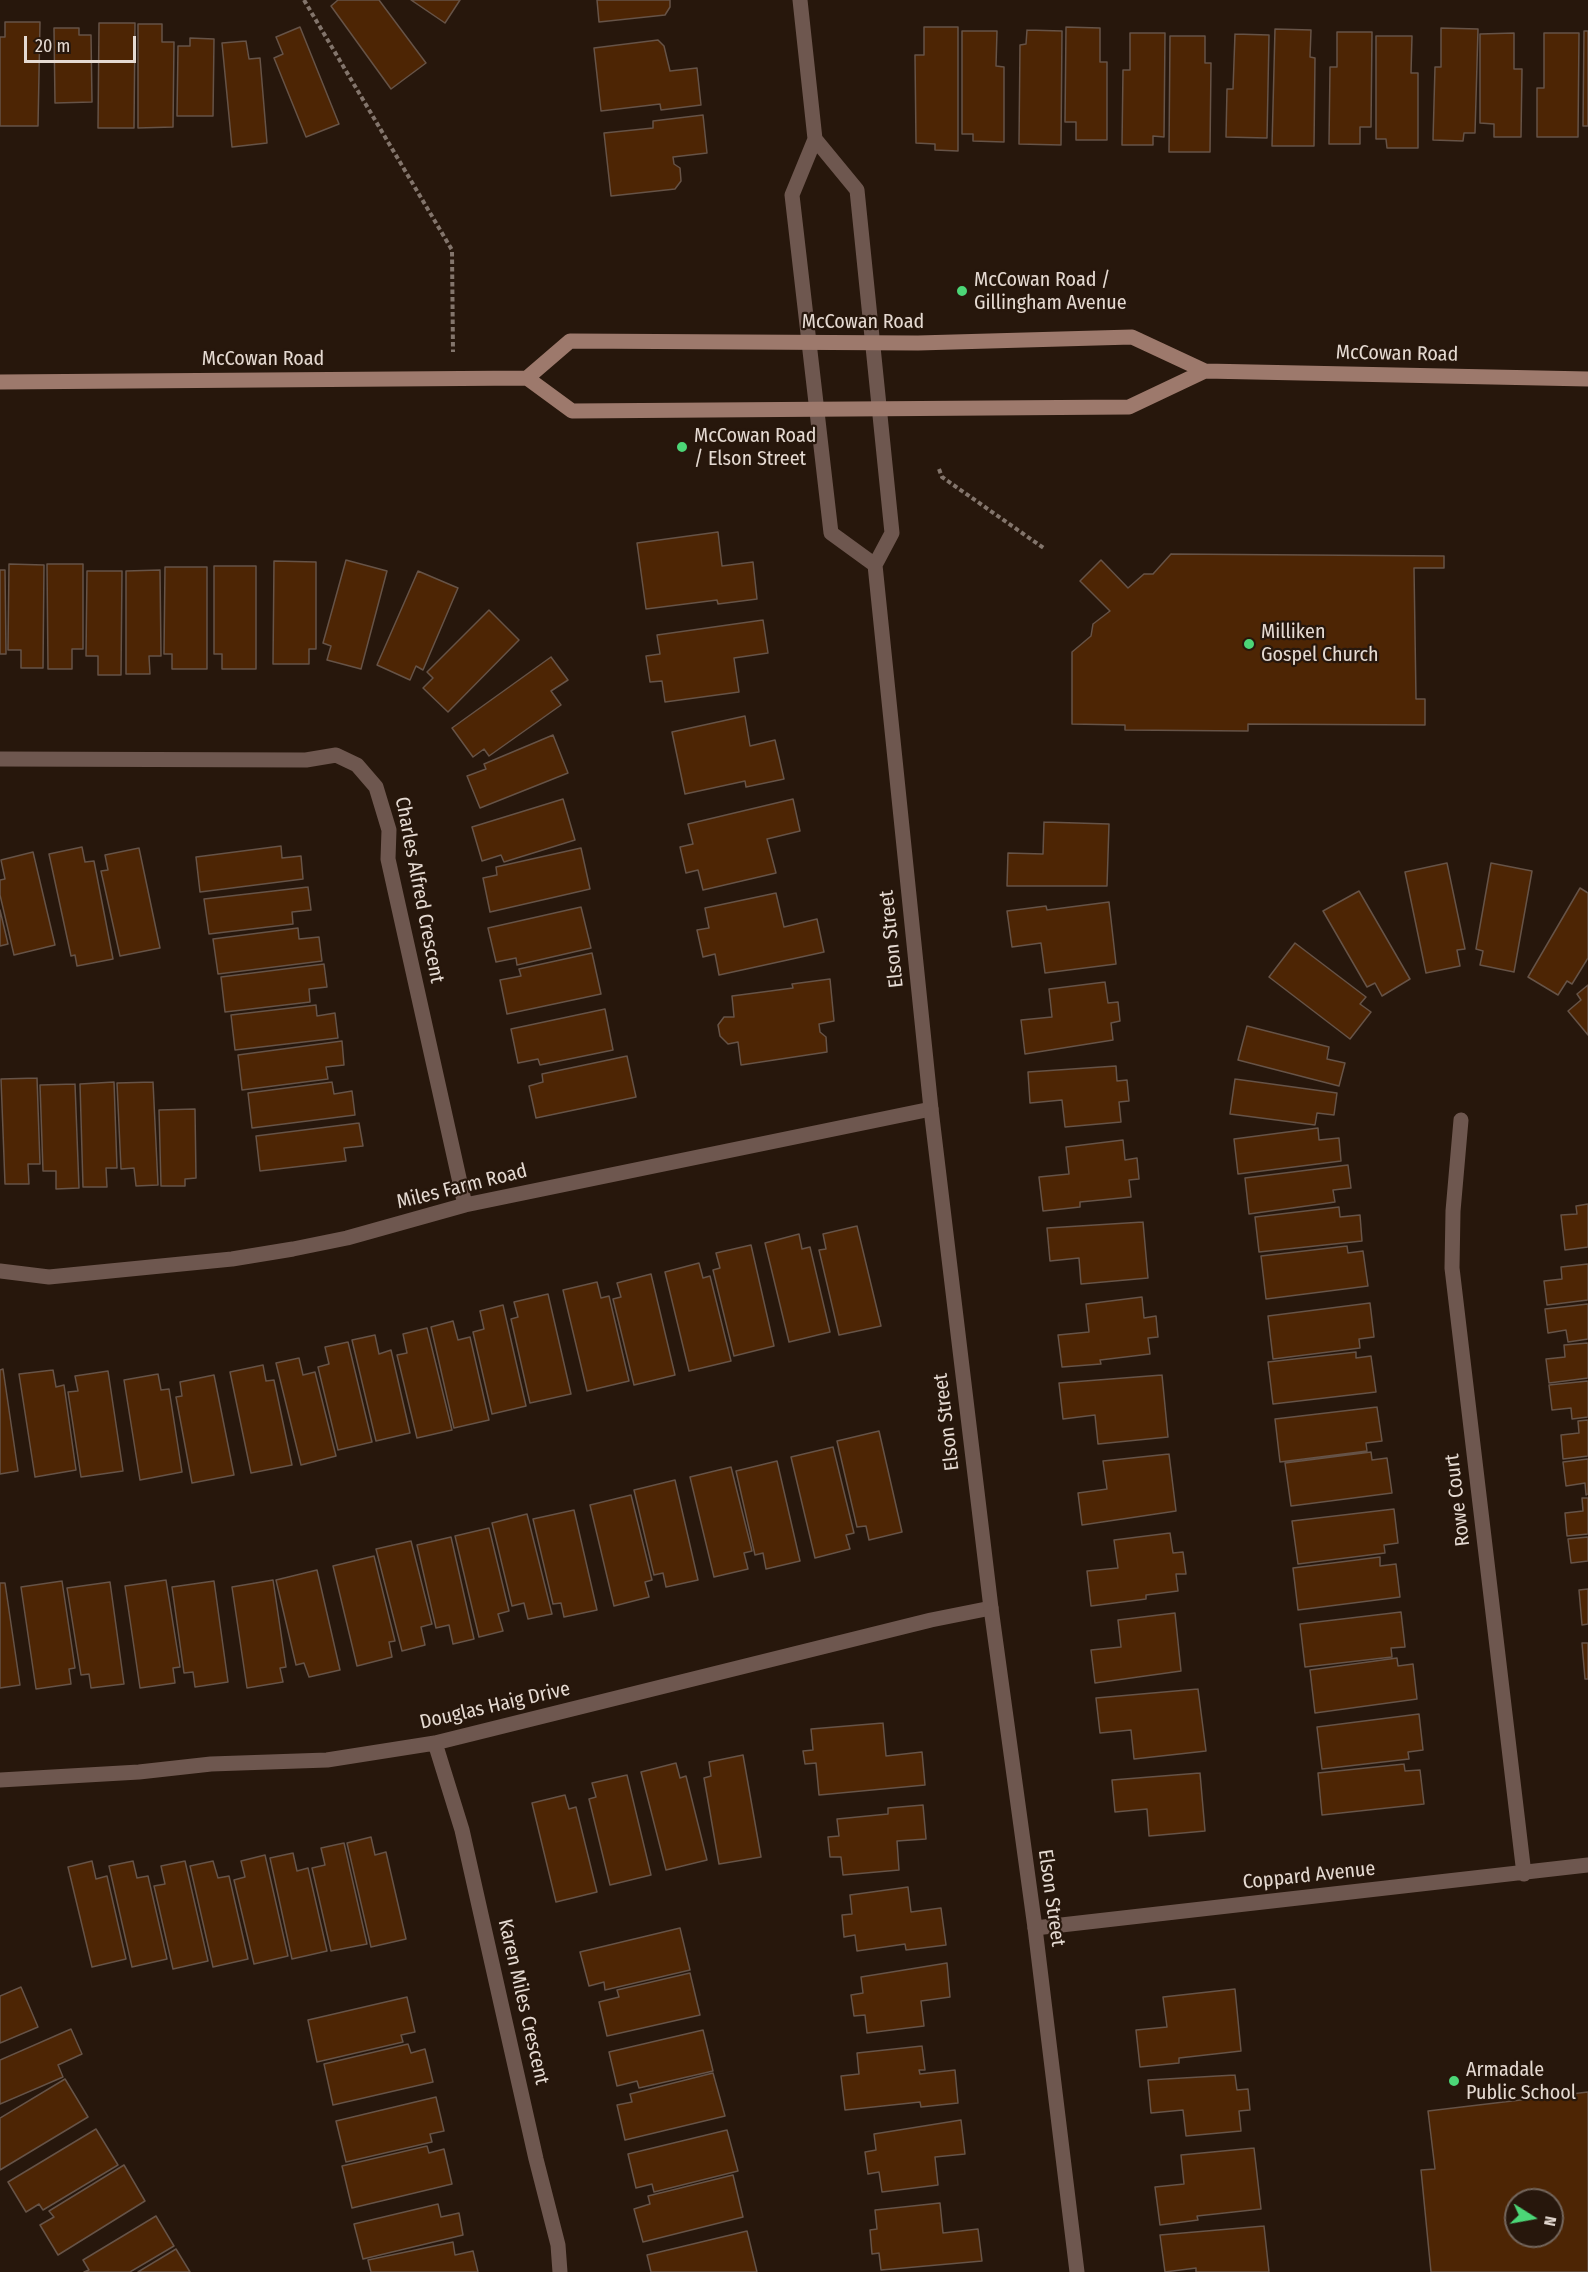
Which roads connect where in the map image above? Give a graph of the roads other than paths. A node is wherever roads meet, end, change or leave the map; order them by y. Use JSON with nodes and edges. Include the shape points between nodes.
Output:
{"nodes":[{"id":1,"x":800,"y":0,"type":"edge"},
{"id":2,"x":815,"y":139,"type":"junction"},
{"id":3,"x":809,"y":342,"type":"junction"},
{"id":4,"x":873,"y":343,"type":"junction"},
{"id":5,"x":1205,"y":371,"type":"junction"},
{"id":6,"x":527,"y":378,"type":"junction"},
{"id":7,"x":1588,"y":379,"type":"edge"},
{"id":8,"x":0,"y":382,"type":"edge"},
{"id":9,"x":817,"y":409,"type":"junction"},
{"id":10,"x":880,"y":409,"type":"junction"},
{"id":11,"x":875,"y":565,"type":"junction"},
{"id":12,"x":0,"y":759,"type":"edge"},
{"id":13,"x":931,"y":1110,"type":"junction"},
{"id":14,"x":1461,"y":1120,"type":"dead end"},
{"id":15,"x":465,"y":1205,"type":"junction"},
{"id":16,"x":0,"y":1271,"type":"edge"},
{"id":17,"x":991,"y":1608,"type":"junction"},
{"id":18,"x":435,"y":1743,"type":"junction"},
{"id":19,"x":0,"y":1780,"type":"edge"},
{"id":20,"x":1588,"y":1865,"type":"edge"},
{"id":21,"x":1524,"y":1874,"type":"junction"},
{"id":22,"x":1035,"y":1928,"type":"junction"},
{"id":23,"x":560,"y":2272,"type":"edge"},
{"id":24,"x":1077,"y":2272,"type":"edge"}],
"edges":[{"from":1,"to":2,"type":"street"},
{"from":2,"to":3,"type":"street","via":[[792,195]]},
{"from":2,"to":4,"type":"street","via":[[857,190]]},
{"from":3,"to":4,"type":"main road","name":"McCowan Road"},
{"from":3,"to":6,"type":"main road","name":"McCowan Road","via":[[570,341]]},
{"from":3,"to":9,"type":"street"},
{"from":4,"to":5,"type":"main road","name":"McCowan Road","via":[[1132,338]]},
{"from":4,"to":10,"type":"street"},
{"from":5,"to":7,"type":"main road","name":"McCowan Road"},
{"from":5,"to":10,"type":"main road","name":"McCowan Road","via":[[1129,407]]},
{"from":6,"to":8,"type":"main road","name":"McCowan Road"},
{"from":6,"to":9,"type":"main road","name":"McCowan Road","via":[[572,411]]},
{"from":9,"to":10,"type":"main road","name":"McCowan Road"},
{"from":9,"to":11,"type":"street","via":[[831,532]]},
{"from":10,"to":11,"type":"street","via":[[892,533]]},
{"from":11,"to":13,"type":"street","name":"Elson Street"},
{"from":12,"to":15,"type":"street","name":"Charles Alfred Crescent","via":[[306,760],[336,755],[357,765],[376,786],[389,830],[388,859]]},
{"from":13,"to":15,"type":"street","name":"Miles Farm Road"},
{"from":13,"to":17,"type":"street","name":"Elson Street"},
{"from":14,"to":21,"type":"street","name":"Rowe Court","via":[[1452,1268]]},
{"from":15,"to":16,"type":"street","name":"Miles Farm Road","via":[[347,1238],[232,1259],[49,1277]]},
{"from":17,"to":18,"type":"street","name":"Douglas Haig Drive"},
{"from":17,"to":22,"type":"street","name":"Elson Street"},
{"from":18,"to":19,"type":"street","name":"Douglas Haig Drive","via":[[327,1760],[211,1764]]},
{"from":18,"to":23,"type":"street","name":"Karen Miles Crescent","via":[[462,1830],[558,2244]]},
{"from":20,"to":21,"type":"street","name":"Coppard Avenue"},
{"from":21,"to":22,"type":"street","name":"Coppard Avenue"},
{"from":22,"to":24,"type":"street","name":"Elson Street"}]}
